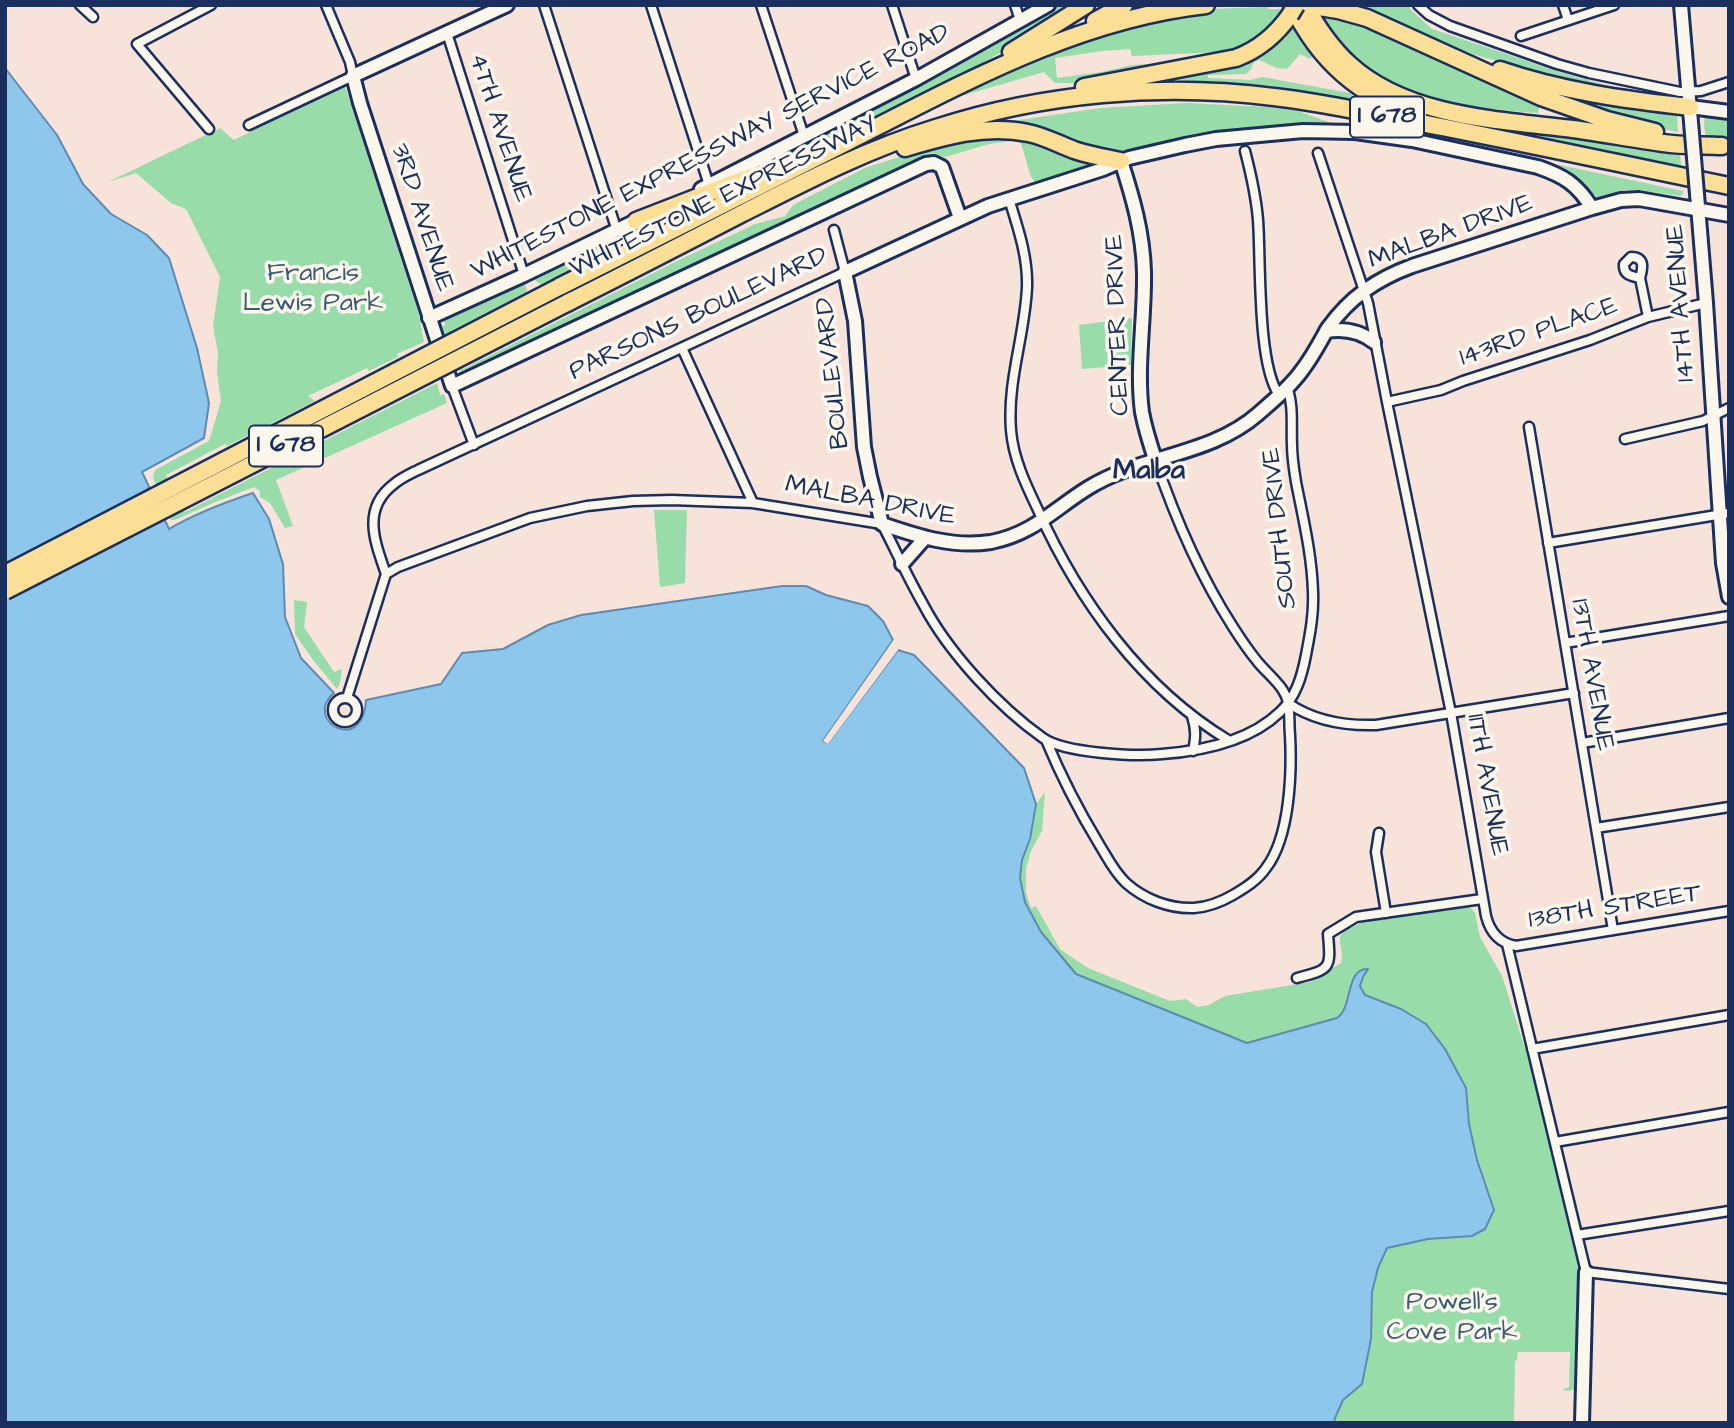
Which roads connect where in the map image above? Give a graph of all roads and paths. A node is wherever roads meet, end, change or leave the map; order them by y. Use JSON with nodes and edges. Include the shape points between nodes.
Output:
{"nodes":[{"id":1,"x":80,"y":5,"type":"edge"},
{"id":2,"x":211,"y":5,"type":"edge"},
{"id":3,"x":326,"y":5,"type":"edge"},
{"id":4,"x":508,"y":5,"type":"edge"},
{"id":5,"x":544,"y":5,"type":"edge"},
{"id":6,"x":651,"y":5,"type":"edge"},
{"id":7,"x":761,"y":5,"type":"edge"},
{"id":8,"x":892,"y":5,"type":"edge"},
{"id":9,"x":1015,"y":5,"type":"edge"},
{"id":10,"x":1048,"y":5,"type":"edge"},
{"id":11,"x":1086,"y":5,"type":"edge"},
{"id":12,"x":1124,"y":5,"type":"edge"},
{"id":13,"x":1206,"y":5,"type":"edge"},
{"id":14,"x":1308,"y":5,"type":"edge"},
{"id":15,"x":1418,"y":5,"type":"edge"},
{"id":16,"x":1563,"y":5,"type":"edge"},
{"id":17,"x":1614,"y":5,"type":"edge"},
{"id":18,"x":1681,"y":5,"type":"edge"},
{"id":19,"x":1293,"y":9,"type":"edge"},
{"id":20,"x":93,"y":17,"type":"dead end"},
{"id":21,"x":1020,"y":20,"type":"junction"},
{"id":22,"x":1568,"y":20,"type":"junction"},
{"id":23,"x":1396,"y":30,"type":"junction"},
{"id":24,"x":447,"y":33,"type":"junction"},
{"id":25,"x":1521,"y":36,"type":"dead end"},
{"id":26,"x":1030,"y":53,"type":"junction"},
{"id":27,"x":353,"y":76,"type":"junction"},
{"id":28,"x":916,"y":79,"type":"junction"},
{"id":29,"x":1729,"y":82,"type":"edge"},
{"id":30,"x":945,"y":92,"type":"junction"},
{"id":31,"x":1689,"y":100,"type":"junction"},
{"id":32,"x":1729,"y":112,"type":"edge"},
{"id":33,"x":964,"y":119,"type":"junction"},
{"id":34,"x":248,"y":125,"type":"dead end"},
{"id":35,"x":209,"y":129,"type":"dead end"},
{"id":36,"x":804,"y":136,"type":"junction"},
{"id":37,"x":1725,"y":146,"type":"edge"},
{"id":38,"x":1549,"y":148,"type":"junction"},
{"id":39,"x":1245,"y":151,"type":"dead end"},
{"id":40,"x":1318,"y":153,"type":"dead end"},
{"id":41,"x":821,"y":155,"type":"junction"},
{"id":42,"x":1121,"y":161,"type":"junction"},
{"id":43,"x":709,"y":185,"type":"junction"},
{"id":44,"x":1729,"y":186,"type":"edge"},
{"id":45,"x":785,"y":192,"type":"junction"},
{"id":46,"x":1009,"y":199,"type":"junction"},
{"id":47,"x":1592,"y":208,"type":"junction"},
{"id":48,"x":1698,"y":210,"type":"junction"},
{"id":49,"x":1729,"y":215,"type":"edge"},
{"id":50,"x":960,"y":218,"type":"junction"},
{"id":51,"x":636,"y":221,"type":"junction"},
{"id":52,"x":834,"y":230,"type":"dead end"},
{"id":53,"x":617,"y":231,"type":"junction"},
{"id":54,"x":845,"y":272,"type":"junction"},
{"id":55,"x":524,"y":275,"type":"junction"},
{"id":56,"x":1640,"y":278,"type":"dead end"},
{"id":57,"x":1363,"y":290,"type":"junction"},
{"id":58,"x":1706,"y":303,"type":"junction"},
{"id":59,"x":1648,"y":317,"type":"junction"},
{"id":60,"x":429,"y":318,"type":"junction"},
{"id":61,"x":1326,"y":331,"type":"junction"},
{"id":62,"x":1374,"y":342,"type":"junction"},
{"id":63,"x":682,"y":348,"type":"junction"},
{"id":64,"x":452,"y":386,"type":"junction"},
{"id":65,"x":1283,"y":391,"type":"junction"},
{"id":66,"x":1387,"y":402,"type":"junction"},
{"id":67,"x":1729,"y":408,"type":"edge"},
{"id":68,"x":1713,"y":415,"type":"junction"},
{"id":69,"x":1529,"y":427,"type":"dead end"},
{"id":70,"x":1625,"y":439,"type":"dead end"},
{"id":71,"x":474,"y":445,"type":"junction"},
{"id":72,"x":1155,"y":459,"type":"junction"},
{"id":73,"x":753,"y":503,"type":"junction"},
{"id":74,"x":1724,"y":514,"type":"edge"},
{"id":75,"x":1042,"y":521,"type":"junction"},
{"id":76,"x":882,"y":524,"type":"junction"},
{"id":77,"x":925,"y":538,"type":"junction"},
{"id":78,"x":1548,"y":543,"type":"junction"},
{"id":79,"x":902,"y":564,"type":"junction"},
{"id":80,"x":5,"y":574,"type":"edge"},
{"id":81,"x":386,"y":574,"type":"junction"},
{"id":82,"x":5,"y":591,"type":"edge"},
{"id":83,"x":1729,"y":597,"type":"edge"},
{"id":84,"x":1729,"y":616,"type":"edge"},
{"id":85,"x":1564,"y":643,"type":"junction"},
{"id":86,"x":1574,"y":693,"type":"junction"},
{"id":87,"x":348,"y":698,"type":"dead end"},
{"id":88,"x":1288,"y":703,"type":"junction"},
{"id":89,"x":1451,"y":713,"type":"junction"},
{"id":90,"x":1192,"y":716,"type":"junction"},
{"id":91,"x":1729,"y":718,"type":"edge"},
{"id":92,"x":1046,"y":740,"type":"junction"},
{"id":93,"x":1228,"y":740,"type":"junction"},
{"id":94,"x":1582,"y":743,"type":"junction"},
{"id":95,"x":1193,"y":751,"type":"junction"},
{"id":96,"x":1729,"y":807,"type":"edge"},
{"id":97,"x":1596,"y":828,"type":"junction"},
{"id":98,"x":1379,"y":834,"type":"dead end"},
{"id":99,"x":1482,"y":899,"type":"junction"},
{"id":100,"x":1729,"y":911,"type":"edge"},
{"id":101,"x":1386,"y":913,"type":"junction"},
{"id":102,"x":1613,"y":930,"type":"junction"},
{"id":103,"x":1507,"y":944,"type":"junction"},
{"id":104,"x":1297,"y":978,"type":"dead end"},
{"id":105,"x":1729,"y":1015,"type":"edge"},
{"id":106,"x":1532,"y":1049,"type":"junction"},
{"id":107,"x":1729,"y":1112,"type":"edge"},
{"id":108,"x":1555,"y":1142,"type":"junction"},
{"id":109,"x":1729,"y":1211,"type":"edge"},
{"id":110,"x":1577,"y":1235,"type":"junction"},
{"id":111,"x":1586,"y":1272,"type":"junction"},
{"id":112,"x":1729,"y":1289,"type":"edge"},
{"id":113,"x":1582,"y":1423,"type":"edge"}],
"edges":[{"from":1,"to":20,"type":"street"},
{"from":2,"to":35,"type":"street","via":[[137,44]]},
{"from":3,"to":27,"type":"street","name":"3RD AVENUE"},
{"from":4,"to":24,"type":"street"},
{"from":5,"to":53,"type":"street"},
{"from":6,"to":43,"type":"street"},
{"from":7,"to":36,"type":"street"},
{"from":8,"to":28,"type":"street"},
{"from":9,"to":21,"type":"street"},
{"from":10,"to":21,"type":"street","name":"WHITESTONE EXPRESSWAY SERVICE ROAD"},
{"from":11,"to":30,"type":"highway"},
{"from":12,"to":26,"type":"highway"},
{"from":13,"to":26,"type":"highway","name":"WHITESTONE EXPRESSWAY","number":"I 678","via":[[1128,19]]},
{"from":14,"to":23,"type":"highway","via":[[1353,13]]},
{"from":14,"to":37,"type":"highway","via":[[1325,37],[1349,65],[1412,100],[1500,120],[1665,143]]},
{"from":15,"to":31,"type":"street","via":[[1439,22],[1557,64],[1675,92]]},
{"from":16,"to":22,"type":"street"},
{"from":17,"to":22,"type":"street"},
{"from":18,"to":31,"type":"street","name":"14TH AVENUE"},
{"from":19,"to":33,"type":"highway","via":[[1267,41],[1237,58],[1039,97]]},
{"from":19,"to":38,"type":"highway","via":[[1322,53],[1370,94],[1422,116]]},
{"from":21,"to":28,"type":"street","name":"WHITESTONE EXPRESSWAY SERVICE ROAD"},
{"from":22,"to":25,"type":"street"},
{"from":23,"to":31,"type":"highway","via":[[1536,81],[1614,96]]},
{"from":23,"to":37,"type":"highway","via":[[1552,102],[1622,124]]},
{"from":24,"to":27,"type":"street"},
{"from":24,"to":55,"type":"street","name":"4TH AVENUE"},
{"from":26,"to":30,"type":"highway","name":"WHITESTONE EXPRESSWAY","number":"I 678"},
{"from":27,"to":34,"type":"street"},
{"from":27,"to":60,"type":"street","name":"3RD AVENUE"},
{"from":28,"to":36,"type":"street","name":"WHITESTONE EXPRESSWAY SERVICE ROAD"},
{"from":29,"to":31,"type":"street"},
{"from":30,"to":41,"type":"highway","name":"WHITESTONE EXPRESSWAY","number":"I 678"},
{"from":31,"to":32,"type":"street"},
{"from":31,"to":48,"type":"street","name":"14TH AVENUE","bridge":true},
{"from":33,"to":38,"type":"highway","name":"WHITESTONE EXPRESSWAY","number":"I 678","via":[[1101,95],[1225,93],[1309,102]]},
{"from":33,"to":45,"type":"highway","name":"WHITESTONE EXPRESSWAY","number":"I 678","via":[[876,149]]},
{"from":36,"to":43,"type":"street","name":"WHITESTONE EXPRESSWAY SERVICE ROAD"},
{"from":38,"to":44,"type":"highway","name":"WHITESTONE EXPRESSWAY","number":"I 678"},
{"from":39,"to":65,"type":"street","name":"SOUTH DRIVE","via":[[1257,206],[1267,365],[1271,381]]},
{"from":40,"to":57,"type":"street","name":"11TH AVENUE"},
{"from":41,"to":51,"type":"highway"},
{"from":41,"to":80,"type":"highway","name":"WHITESTONE EXPRESSWAY","number":"I 678","bridge":true},
{"from":42,"to":45,"type":"highway","via":[[1076,151],[1030,133],[990,130],[899,150]]},
{"from":42,"to":46,"type":"street","name":"PARSONS BOULEVARD"},
{"from":42,"to":47,"type":"street","via":[[1231,137],[1354,132],[1544,169],[1574,185]]},
{"from":42,"to":72,"type":"street","name":"CENTER DRIVE","via":[[1142,244],[1141,396]]},
{"from":43,"to":51,"type":"street","name":"WHITESTONE EXPRESSWAY SERVICE ROAD"},
{"from":45,"to":82,"type":"highway","name":"WHITESTONE EXPRESSWAY","number":"I 678","bridge":true},
{"from":46,"to":50,"type":"street","name":"PARSONS BOULEVARD"},
{"from":46,"to":75,"type":"street","via":[[1022,241],[1027,281],[1011,395],[1011,429],[1023,479]]},
{"from":47,"to":48,"type":"street","via":[[1639,199]]},
{"from":47,"to":57,"type":"street","name":"MALBA DRIVE","via":[[1412,266]]},
{"from":48,"to":49,"type":"street"},
{"from":48,"to":58,"type":"street","name":"14TH AVENUE"},
{"from":50,"to":54,"type":"street","name":"PARSONS BOULEVARD"},
{"from":50,"to":64,"type":"street","via":[[943,170],[937,163],[929,163]]},
{"from":51,"to":53,"type":"street","name":"WHITESTONE EXPRESSWAY SERVICE ROAD"},
{"from":52,"to":54,"type":"street","name":"BOULEVARD"},
{"from":53,"to":55,"type":"street","name":"WHITESTONE EXPRESSWAY SERVICE ROAD"},
{"from":54,"to":63,"type":"street","name":"PARSONS BOULEVARD"},
{"from":54,"to":76,"type":"street","name":"BOULEVARD","via":[[855,321],[864,447]]},
{"from":55,"to":60,"type":"street","name":"WHITESTONE EXPRESSWAY SERVICE ROAD"},
{"from":56,"to":59,"type":"street"},
{"from":57,"to":61,"type":"street","name":"MALBA DRIVE"},
{"from":57,"to":62,"type":"street","name":"11TH AVENUE"},
{"from":58,"to":59,"type":"street","name":"143RD PLACE"},
{"from":58,"to":68,"type":"street","name":"14TH AVENUE"},
{"from":59,"to":66,"type":"street","name":"143RD PLACE","via":[[1441,390]]},
{"from":60,"to":64,"type":"street","name":"3RD AVENUE"},
{"from":61,"to":62,"type":"street","via":[[1354,331]]},
{"from":61,"to":65,"type":"street","name":"MALBA DRIVE"},
{"from":62,"to":66,"type":"street","name":"11TH AVENUE"},
{"from":63,"to":71,"type":"street","name":"PARSONS BOULEVARD"},
{"from":63,"to":73,"type":"street"},
{"from":64,"to":71,"type":"street","name":"3RD AVENUE"},
{"from":65,"to":72,"type":"street","name":"MALBA DRIVE","via":[[1229,434]]},
{"from":65,"to":88,"type":"street","name":"SOUTH DRIVE","via":[[1291,406],[1293,465],[1313,592],[1304,665]]},
{"from":66,"to":89,"type":"street","name":"11TH AVENUE"},
{"from":67,"to":68,"type":"street"},
{"from":68,"to":70,"type":"street"},
{"from":68,"to":74,"type":"street","name":"14TH AVENUE"},
{"from":69,"to":78,"type":"street","name":"13TH AVENUE"},
{"from":71,"to":81,"type":"street","name":"PARSONS BOULEVARD","via":[[394,483],[378,499],[374,537]]},
{"from":72,"to":75,"type":"street","name":"MALBA DRIVE","via":[[1088,488]]},
{"from":72,"to":88,"type":"street","name":"CENTER DRIVE","via":[[1180,528],[1208,585]]},
{"from":73,"to":76,"type":"street","name":"MALBA DRIVE"},
{"from":73,"to":81,"type":"street","name":"MALBA DRIVE","via":[[633,501],[564,510],[518,522]]},
{"from":74,"to":78,"type":"street"},
{"from":74,"to":83,"type":"street","name":"14TH AVENUE","via":[[1723,563]]},
{"from":75,"to":77,"type":"street","name":"MALBA DRIVE","via":[[991,542]]},
{"from":75,"to":90,"type":"street","via":[[1076,582],[1119,643]]},
{"from":76,"to":77,"type":"street","name":"MALBA DRIVE"},
{"from":76,"to":79,"type":"street","name":"BOULEVARD"},
{"from":77,"to":79,"type":"street"},
{"from":78,"to":85,"type":"street","name":"13TH AVENUE"},
{"from":79,"to":92,"type":"street","name":"BOULEVARD","via":[[956,653],[1006,707]]},
{"from":81,"to":87,"type":"street"},
{"from":84,"to":85,"type":"street"},
{"from":85,"to":86,"type":"street","name":"13TH AVENUE"},
{"from":86,"to":89,"type":"street"},
{"from":86,"to":94,"type":"street","name":"13TH AVENUE"},
{"from":88,"to":89,"type":"street","via":[[1317,718],[1363,726]]},
{"from":88,"to":92,"type":"street","via":[[1291,773],[1277,847],[1265,870],[1250,884],[1227,899],[1197,908],[1159,903],[1125,882],[1084,818]]},
{"from":88,"to":93,"type":"street","name":"BOULEVARD","via":[[1263,725]]},
{"from":89,"to":99,"type":"street","name":"11TH AVENUE"},
{"from":90,"to":93,"type":"street"},
{"from":90,"to":95,"type":"street","via":[[1196,729]]},
{"from":91,"to":94,"type":"street"},
{"from":92,"to":95,"type":"street","name":"BOULEVARD","via":[[1110,754]]},
{"from":93,"to":95,"type":"street","name":"BOULEVARD"},
{"from":94,"to":97,"type":"street","name":"13TH AVENUE"},
{"from":96,"to":97,"type":"street"},
{"from":97,"to":102,"type":"street","name":"13TH AVENUE"},
{"from":98,"to":101,"type":"street","via":[[1376,852]]},
{"from":99,"to":101,"type":"street"},
{"from":99,"to":103,"type":"street","name":"11TH AVENUE","via":[[1488,925]]},
{"from":100,"to":102,"type":"street","name":"138TH STREET"},
{"from":101,"to":104,"type":"street","via":[[1356,917],[1328,934],[1331,959],[1327,967]]},
{"from":102,"to":103,"type":"street","name":"138TH STREET"},
{"from":103,"to":106,"type":"street","name":"11TH AVENUE"},
{"from":105,"to":106,"type":"street"},
{"from":106,"to":108,"type":"street","name":"11TH AVENUE"},
{"from":107,"to":108,"type":"street"},
{"from":108,"to":110,"type":"street","name":"11TH AVENUE"},
{"from":109,"to":110,"type":"street"},
{"from":110,"to":111,"type":"street","name":"11TH AVENUE"},
{"from":111,"to":112,"type":"street"},
{"from":111,"to":113,"type":"street","name":"11TH AVENUE"}]}
